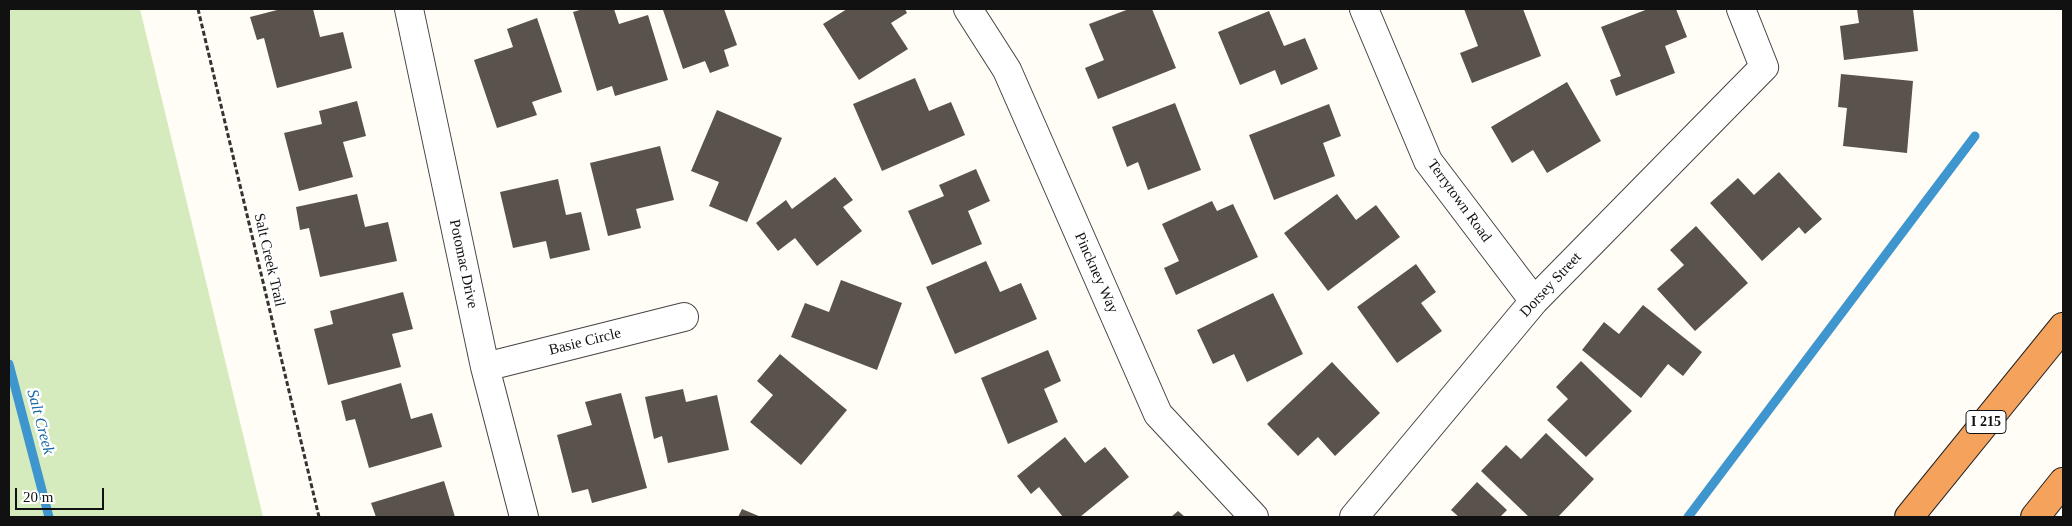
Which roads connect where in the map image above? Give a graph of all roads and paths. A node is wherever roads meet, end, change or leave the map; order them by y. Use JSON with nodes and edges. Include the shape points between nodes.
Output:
{"nodes":[{"id":1,"x":198,"y":9,"type":"edge"},
{"id":2,"x":409,"y":9,"type":"edge"},
{"id":3,"x":968,"y":9,"type":"edge"},
{"id":4,"x":1364,"y":9,"type":"edge"},
{"id":5,"x":1741,"y":9,"type":"edge"},
{"id":6,"x":1534,"y":301,"type":"junction"},
{"id":7,"x":684,"y":317,"type":"dead end"},
{"id":8,"x":2063,"y":327,"type":"edge"},
{"id":9,"x":485,"y":367,"type":"junction"},
{"id":10,"x":2063,"y":482,"type":"edge"},
{"id":11,"x":319,"y":517,"type":"edge"},
{"id":12,"x":524,"y":517,"type":"edge"},
{"id":13,"x":1254,"y":517,"type":"edge"},
{"id":14,"x":1354,"y":517,"type":"edge"},
{"id":15,"x":1910,"y":517,"type":"edge"},
{"id":16,"x":2034,"y":517,"type":"edge"}],
"edges":[{"from":1,"to":11,"type":"path","name":"Salt Creek Trail"},
{"from":2,"to":9,"type":"street","name":"Potomac Drive"},
{"from":3,"to":13,"type":"street","name":"Pinckney Way","via":[[1007,70],[1158,414]]},
{"from":4,"to":6,"type":"street","name":"Terrytown Road","via":[[1428,161]]},
{"from":5,"to":6,"type":"street","name":"Dorsey Street","via":[[1764,67]]},
{"from":6,"to":14,"type":"street","name":"Dorsey Street"},
{"from":7,"to":9,"type":"street","name":"Basie Circle"},
{"from":8,"to":15,"type":"highway","number":"I 215"},
{"from":9,"to":12,"type":"street","name":"Potomac Drive"},
{"from":10,"to":16,"type":"highway"}]}
